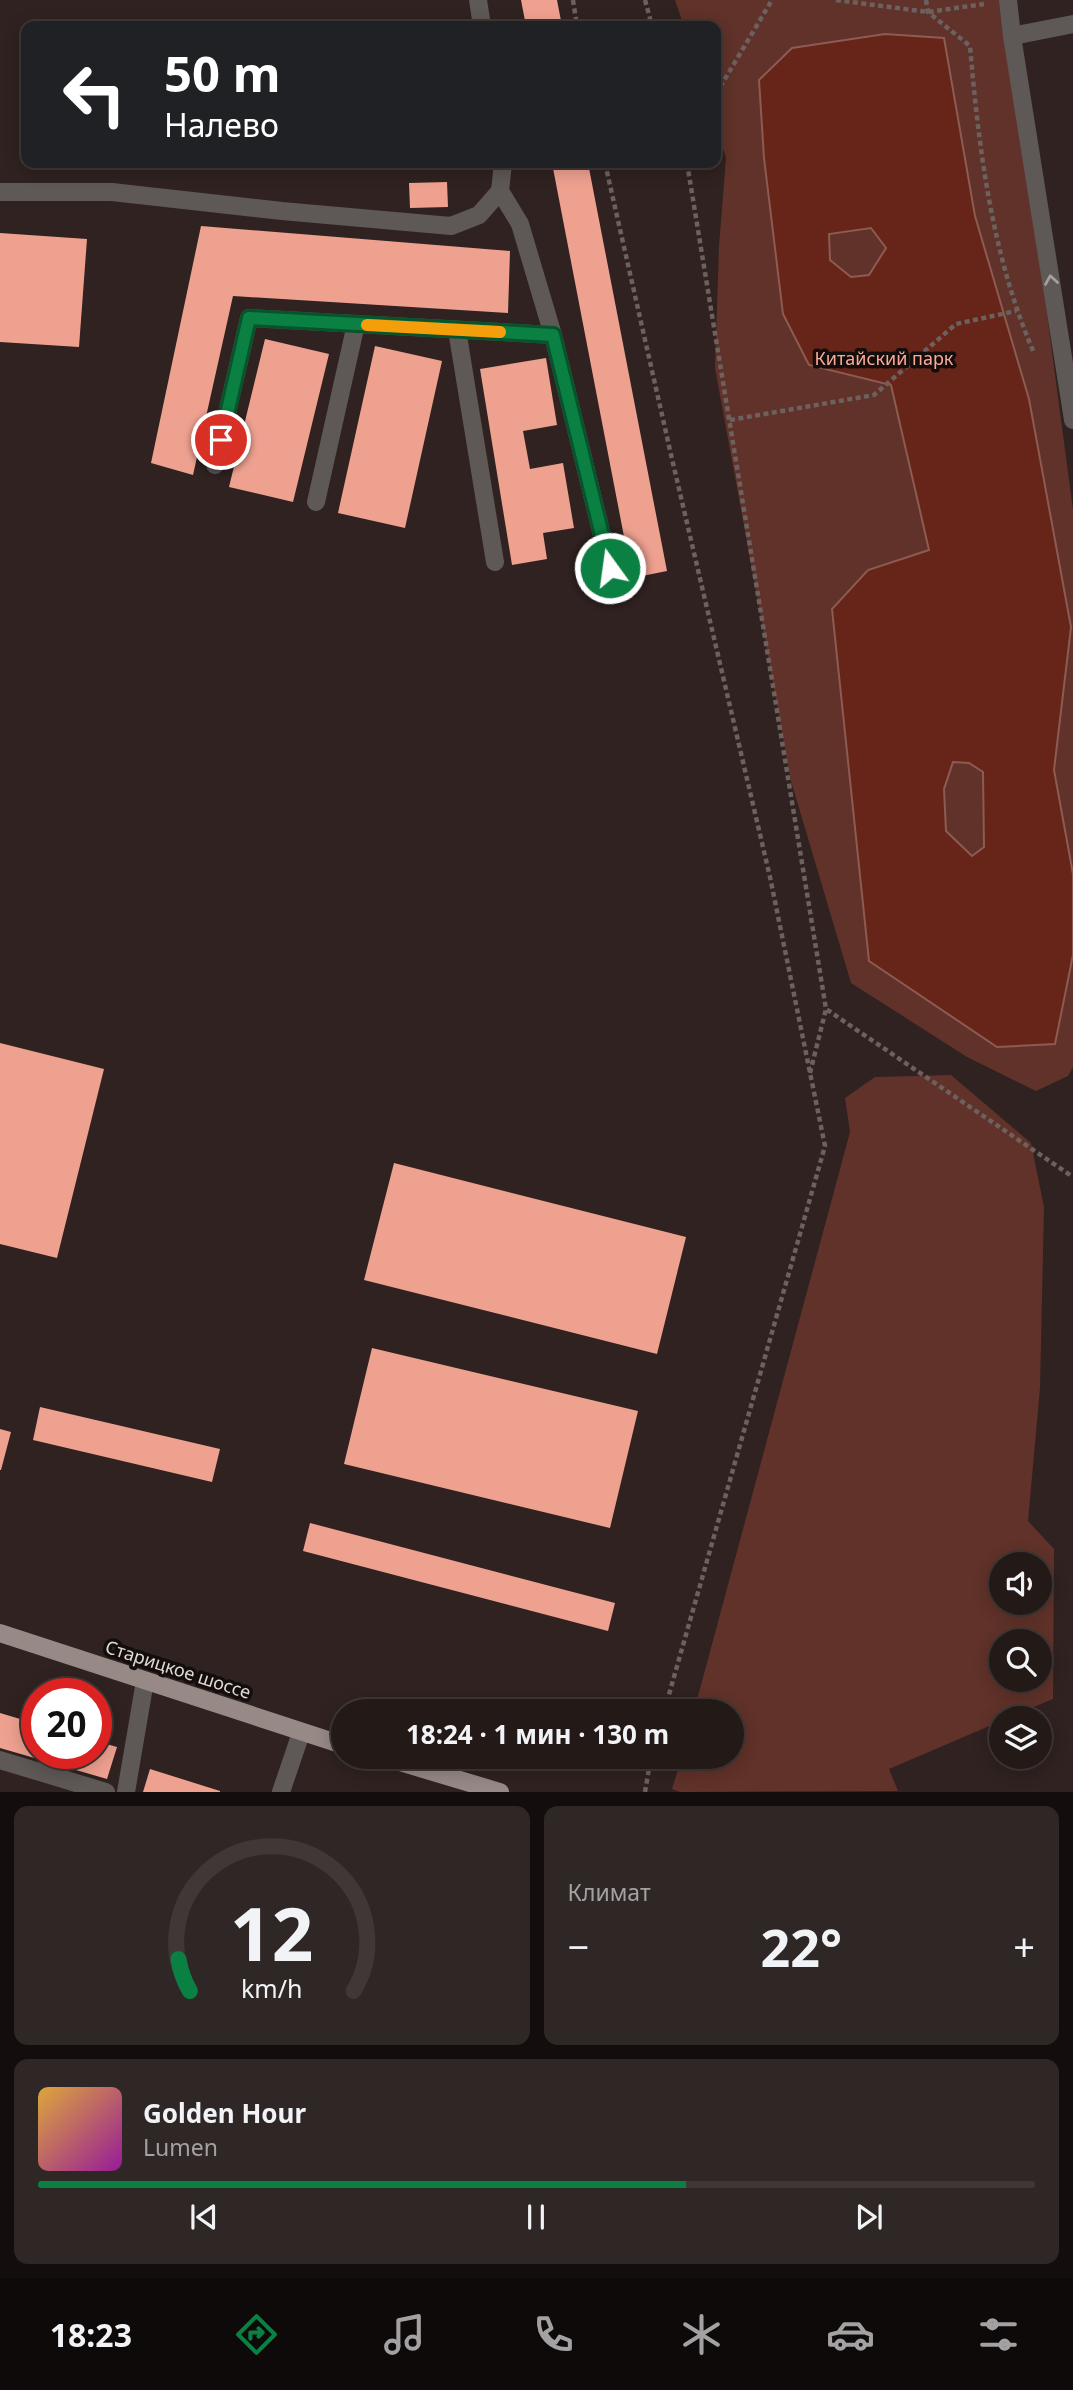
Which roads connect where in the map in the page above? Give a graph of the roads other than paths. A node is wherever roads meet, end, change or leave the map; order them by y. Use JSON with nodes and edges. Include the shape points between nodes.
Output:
{"nodes":[{"id":1,"x":478,"y":0,"type":"edge"},
{"id":2,"x":1008,"y":0,"type":"edge"},
{"id":3,"x":481,"y":21,"type":"edge"},
{"id":4,"x":1073,"y":24,"type":"edge"},
{"id":5,"x":1012,"y":36,"type":"junction"},
{"id":6,"x":502,"y":168,"type":"edge"},
{"id":7,"x":500,"y":191,"type":"junction"},
{"id":8,"x":0,"y":192,"type":"edge"},
{"id":9,"x":356,"y":324,"type":"junction"},
{"id":10,"x":1066,"y":328,"type":"edge"},
{"id":11,"x":457,"y":330,"type":"junction"},
{"id":12,"x":553,"y":335,"type":"junction"},
{"id":13,"x":1073,"y":420,"type":"edge"},
{"id":14,"x":215,"y":465,"type":"dead end"},
{"id":15,"x":316,"y":502,"type":"dead end"},
{"id":16,"x":495,"y":562,"type":"dead end"},
{"id":17,"x":610,"y":568,"type":"dead end"},
{"id":18,"x":0,"y":1633,"type":"edge"},
{"id":19,"x":145,"y":1681,"type":"junction"},
{"id":20,"x":301,"y":1732,"type":"junction"},
{"id":21,"x":331,"y":1741,"type":"edge"},
{"id":22,"x":0,"y":1760,"type":"edge"},
{"id":23,"x":424,"y":1769,"type":"edge"},
{"id":24,"x":106,"y":1791,"type":"edge"},
{"id":25,"x":125,"y":1791,"type":"edge"},
{"id":26,"x":281,"y":1791,"type":"edge"},
{"id":27,"x":500,"y":1791,"type":"edge"}],
"edges":[{"from":1,"to":3,"type":"street"},
{"from":2,"to":5,"type":"street"},
{"from":4,"to":5,"type":"street"},
{"from":10,"to":5,"type":"street","one_way":true},
{"from":6,"to":7,"type":"street"},
{"from":7,"to":8,"type":"street","via":[[479,215],[451,226],[112,192]]},
{"from":7,"to":12,"type":"street","via":[[520,224]]},
{"from":9,"to":11,"type":"street"},
{"from":9,"to":14,"type":"street","via":[[249,318]]},
{"from":9,"to":15,"type":"street"},
{"from":10,"to":13,"type":"street"},
{"from":11,"to":12,"type":"street"},
{"from":11,"to":16,"type":"street"},
{"from":12,"to":17,"type":"street"},
{"from":18,"to":19,"type":"main road","name":"Старицкое шоссе"},
{"from":19,"to":20,"type":"main road","name":"Старицкое шоссе"},
{"from":19,"to":25,"type":"street"},
{"from":20,"to":21,"type":"main road","name":"Старицкое шоссе"},
{"from":20,"to":26,"type":"street"},
{"from":22,"to":24,"type":"street"},
{"from":23,"to":27,"type":"main road"}]}
